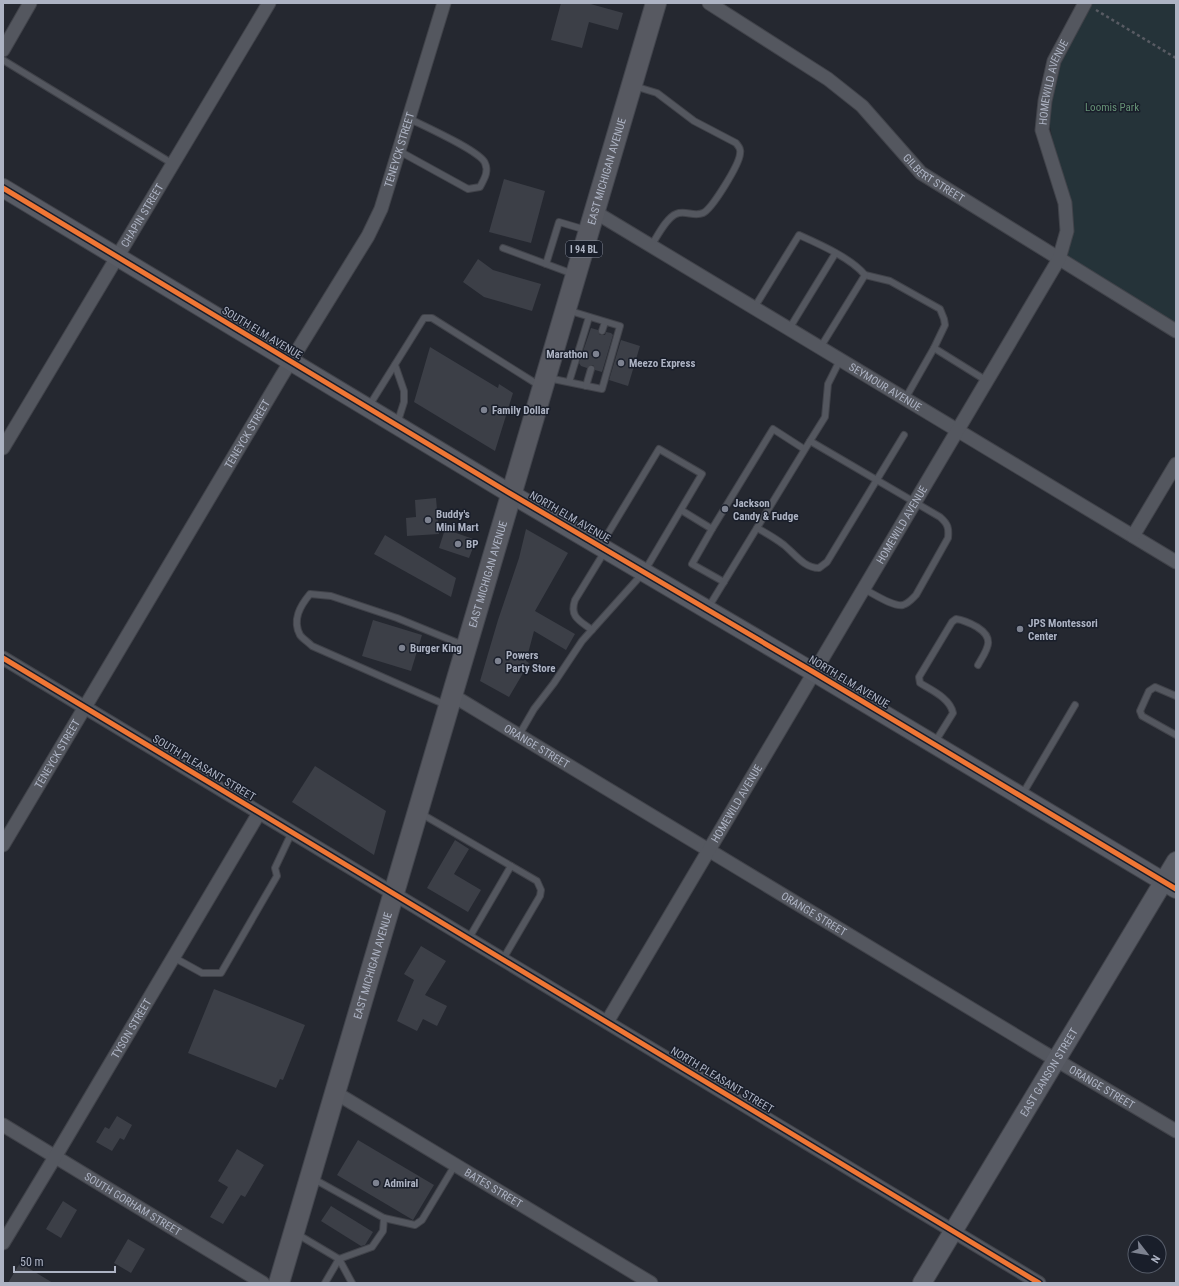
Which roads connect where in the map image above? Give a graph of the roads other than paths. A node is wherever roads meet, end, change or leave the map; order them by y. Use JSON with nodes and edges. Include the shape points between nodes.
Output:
{"nodes":[{"id":1,"x":30,"y":3,"type":"edge"},
{"id":2,"x":268,"y":3,"type":"edge"},
{"id":3,"x":444,"y":3,"type":"edge"},
{"id":4,"x":656,"y":3,"type":"edge"},
{"id":5,"x":709,"y":3,"type":"edge"},
{"id":6,"x":1085,"y":3,"type":"edge"},
{"id":7,"x":3,"y":50,"type":"edge"},
{"id":8,"x":3,"y":60,"type":"edge"},
{"id":9,"x":632,"y":85,"type":"junction"},
{"id":10,"x":410,"y":119,"type":"junction"},
{"id":11,"x":398,"y":150,"type":"junction"},
{"id":12,"x":173,"y":164,"type":"junction"},
{"id":13,"x":3,"y":188,"type":"edge"},
{"id":14,"x":595,"y":212,"type":"junction"},
{"id":15,"x":589,"y":231,"type":"junction"},
{"id":16,"x":651,"y":246,"type":"junction"},
{"id":17,"x":503,"y":248,"type":"dead end"},
{"id":18,"x":835,"y":254,"type":"junction"},
{"id":19,"x":118,"y":257,"type":"junction"},
{"id":20,"x":1059,"y":259,"type":"junction"},
{"id":21,"x":546,"y":264,"type":"junction"},
{"id":22,"x":576,"y":275,"type":"junction"},
{"id":23,"x":864,"y":275,"type":"junction"},
{"id":24,"x":754,"y":308,"type":"junction"},
{"id":25,"x":566,"y":310,"type":"junction"},
{"id":26,"x":589,"y":316,"type":"junction"},
{"id":27,"x":605,"y":322,"type":"junction"},
{"id":28,"x":789,"y":329,"type":"junction"},
{"id":29,"x":602,"y":331,"type":"dead end"},
{"id":30,"x":1176,"y":331,"type":"edge"},
{"id":31,"x":820,"y":348,"type":"junction"},
{"id":32,"x":934,"y":348,"type":"junction"},
{"id":33,"x":840,"y":360,"type":"junction"},
{"id":34,"x":290,"y":362,"type":"junction"},
{"id":35,"x":395,"y":365,"type":"junction"},
{"id":36,"x":591,"y":369,"type":"dead end"},
{"id":37,"x":987,"y":381,"type":"junction"},
{"id":38,"x":570,"y":382,"type":"junction"},
{"id":39,"x":544,"y":383,"type":"junction"},
{"id":40,"x":586,"y":386,"type":"junction"},
{"id":41,"x":905,"y":399,"type":"junction"},
{"id":42,"x":368,"y":408,"type":"junction"},
{"id":43,"x":396,"y":425,"type":"junction"},
{"id":44,"x":958,"y":431,"type":"junction"},
{"id":45,"x":904,"y":435,"type":"dead end"},
{"id":46,"x":810,"y":441,"type":"junction"},
{"id":47,"x":3,"y":448,"type":"edge"},
{"id":48,"x":804,"y":449,"type":"junction"},
{"id":49,"x":1176,"y":464,"type":"edge"},
{"id":50,"x":876,"y":481,"type":"junction"},
{"id":51,"x":511,"y":494,"type":"junction"},
{"id":52,"x":915,"y":503,"type":"junction"},
{"id":53,"x":681,"y":510,"type":"junction"},
{"id":54,"x":757,"y":528,"type":"junction"},
{"id":55,"x":712,"y":529,"type":"junction"},
{"id":56,"x":1133,"y":536,"type":"junction"},
{"id":57,"x":603,"y":548,"type":"junction"},
{"id":58,"x":1176,"y":562,"type":"edge"},
{"id":59,"x":644,"y":572,"type":"junction"},
{"id":60,"x":724,"y":582,"type":"junction"},
{"id":61,"x":864,"y":589,"type":"junction"},
{"id":62,"x":708,"y":610,"type":"junction"},
{"id":63,"x":592,"y":630,"type":"junction"},
{"id":64,"x":467,"y":646,"type":"junction"},
{"id":65,"x":3,"y":658,"type":"edge"},
{"id":66,"x":978,"y":664,"type":"dead end"},
{"id":67,"x":815,"y":673,"type":"junction"},
{"id":68,"x":1176,"y":696,"type":"edge"},
{"id":69,"x":451,"y":701,"type":"junction"},
{"id":70,"x":1075,"y":705,"type":"dead end"},
{"id":71,"x":85,"y":708,"type":"junction"},
{"id":72,"x":519,"y":735,"type":"junction"},
{"id":73,"x":1176,"y":735,"type":"edge"},
{"id":74,"x":934,"y":744,"type":"junction"},
{"id":75,"x":1021,"y":796,"type":"junction"},
{"id":76,"x":418,"y":812,"type":"junction"},
{"id":77,"x":259,"y":813,"type":"junction"},
{"id":78,"x":292,"y":832,"type":"junction"},
{"id":79,"x":3,"y":845,"type":"edge"},
{"id":80,"x":708,"y":849,"type":"junction"},
{"id":81,"x":1176,"y":861,"type":"edge"},
{"id":82,"x":511,"y":866,"type":"junction"},
{"id":83,"x":1170,"y":885,"type":"edge"},
{"id":84,"x":395,"y":894,"type":"junction"},
{"id":85,"x":469,"y":938,"type":"junction"},
{"id":86,"x":173,"y":957,"type":"junction"},
{"id":87,"x":503,"y":959,"type":"junction"},
{"id":88,"x":607,"y":1022,"type":"junction"},
{"id":89,"x":1057,"y":1060,"type":"junction"},
{"id":90,"x":336,"y":1093,"type":"junction"},
{"id":91,"x":3,"y":1125,"type":"edge"},
{"id":92,"x":1176,"y":1131,"type":"edge"},
{"id":93,"x":55,"y":1157,"type":"junction"},
{"id":94,"x":455,"y":1165,"type":"junction"},
{"id":95,"x":311,"y":1178,"type":"junction"},
{"id":96,"x":384,"y":1218,"type":"junction"},
{"id":97,"x":295,"y":1232,"type":"junction"},
{"id":98,"x":953,"y":1232,"type":"junction"},
{"id":99,"x":3,"y":1243,"type":"edge"},
{"id":100,"x":339,"y":1259,"type":"junction"},
{"id":101,"x":263,"y":1283,"type":"edge"},
{"id":102,"x":279,"y":1283,"type":"edge"},
{"id":103,"x":326,"y":1283,"type":"edge"},
{"id":104,"x":352,"y":1283,"type":"edge"},
{"id":105,"x":651,"y":1283,"type":"edge"},
{"id":106,"x":922,"y":1283,"type":"edge"},
{"id":107,"x":1039,"y":1283,"type":"edge"}],
"edges":[{"from":1,"to":7,"type":"street"},
{"from":2,"to":12,"type":"street","name":"CHAPIN STREET"},
{"from":3,"to":10,"type":"street","name":"TENEYCK STREET"},
{"from":4,"to":9,"type":"main road","name":"EAST MICHIGAN AVENUE","number":"I 94 BL"},
{"from":5,"to":20,"type":"street","name":"GILBERT STREET","via":[[828,78],[862,106],[921,173]]},
{"from":6,"to":20,"type":"street","name":"HOMEWILD AVENUE","via":[[1054,61],[1045,101],[1042,130],[1065,203],[1067,231]]},
{"from":8,"to":12,"type":"lane"},
{"from":9,"to":14,"type":"main road","name":"EAST MICHIGAN AVENUE","number":"I 94 BL"},
{"from":9,"to":16,"type":"lane","via":[[657,93],[694,121],[736,143],[741,153],[709,210],[702,214],[675,214]]},
{"from":10,"to":11,"type":"street","name":"TENEYCK STREET"},
{"from":10,"to":11,"type":"lane","via":[[476,153],[485,163],[487,174],[480,187],[468,189]]},
{"from":11,"to":34,"type":"street","name":"TENEYCK STREET","via":[[381,209],[368,236]]},
{"from":12,"to":19,"type":"street","name":"CHAPIN STREET"},
{"from":13,"to":19,"type":"street","name":"SOUTH ELM AVENUE"},
{"from":14,"to":15,"type":"main road","name":"EAST MICHIGAN AVENUE","number":"I 94 BL"},
{"from":14,"to":16,"type":"street","name":"SEYMOUR AVENUE"},
{"from":15,"to":21,"type":"lane","via":[[560,222]]},
{"from":15,"to":22,"type":"main road","name":"EAST MICHIGAN AVENUE","number":"I 94 BL"},
{"from":16,"to":24,"type":"street","name":"SEYMOUR AVENUE"},
{"from":17,"to":21,"type":"lane"},
{"from":18,"to":23,"type":"lane","via":[[859,268]]},
{"from":18,"to":24,"type":"lane","via":[[799,235]]},
{"from":18,"to":28,"type":"lane"},
{"from":19,"to":34,"type":"street","name":"SOUTH ELM AVENUE"},
{"from":19,"to":47,"type":"street","name":"CHAPIN STREET"},
{"from":20,"to":30,"type":"street","name":"GILBERT STREET"},
{"from":20,"to":37,"type":"street","name":"HOMEWILD AVENUE"},
{"from":21,"to":22,"type":"lane"},
{"from":22,"to":25,"type":"main road","name":"EAST MICHIGAN AVENUE","number":"I 94 BL"},
{"from":23,"to":31,"type":"lane"},
{"from":23,"to":32,"type":"lane","via":[[890,281],[940,309],[945,325]]},
{"from":24,"to":28,"type":"street","name":"SEYMOUR AVENUE"},
{"from":25,"to":26,"type":"lane"},
{"from":25,"to":39,"type":"main road","name":"EAST MICHIGAN AVENUE","number":"I 94 BL"},
{"from":26,"to":27,"type":"lane"},
{"from":26,"to":38,"type":"lane"},
{"from":27,"to":29,"type":"lane"},
{"from":27,"to":40,"type":"lane","via":[[620,326],[602,389]]},
{"from":28,"to":31,"type":"street","name":"SEYMOUR AVENUE"},
{"from":31,"to":33,"type":"street","name":"SEYMOUR AVENUE"},
{"from":32,"to":37,"type":"lane"},
{"from":32,"to":41,"type":"lane"},
{"from":33,"to":41,"type":"street","name":"SEYMOUR AVENUE"},
{"from":33,"to":46,"type":"lane","via":[[828,384],[825,417]]},
{"from":34,"to":42,"type":"street","name":"SOUTH ELM AVENUE"},
{"from":34,"to":71,"type":"street","name":"TENEYCK STREET"},
{"from":35,"to":39,"type":"lane","via":[[424,318],[432,318]]},
{"from":35,"to":42,"type":"lane"},
{"from":35,"to":43,"type":"lane","via":[[404,390],[404,402]]},
{"from":36,"to":40,"type":"lane"},
{"from":37,"to":44,"type":"street","name":"HOMEWILD AVENUE"},
{"from":38,"to":39,"type":"lane"},
{"from":38,"to":40,"type":"lane"},
{"from":39,"to":51,"type":"main road","name":"EAST MICHIGAN AVENUE","number":"I 94 BL"},
{"from":41,"to":44,"type":"street","name":"SEYMOUR AVENUE"},
{"from":42,"to":43,"type":"street","name":"SOUTH ELM AVENUE"},
{"from":43,"to":51,"type":"street","name":"SOUTH ELM AVENUE"},
{"from":44,"to":52,"type":"street","name":"HOMEWILD AVENUE"},
{"from":44,"to":56,"type":"street","name":"SEYMOUR AVENUE"},
{"from":45,"to":50,"type":"lane"},
{"from":46,"to":48,"type":"lane"},
{"from":46,"to":50,"type":"lane"},
{"from":48,"to":54,"type":"lane"},
{"from":48,"to":55,"type":"lane","via":[[773,429]]},
{"from":49,"to":56,"type":"street"},
{"from":50,"to":52,"type":"lane"},
{"from":50,"to":54,"type":"lane","via":[[827,562],[819,568],[812,568],[804,563],[784,545]]},
{"from":51,"to":57,"type":"street","name":"NORTH ELM AVENUE"},
{"from":51,"to":64,"type":"main road","name":"EAST MICHIGAN AVENUE","number":"I 94 BL"},
{"from":52,"to":61,"type":"street","name":"HOMEWILD AVENUE"},
{"from":52,"to":61,"type":"lane","via":[[940,517],[949,529],[948,538],[916,595],[910,601],[898,605]]},
{"from":53,"to":55,"type":"lane"},
{"from":53,"to":57,"type":"lane","via":[[702,474],[659,449]]},
{"from":53,"to":59,"type":"lane"},
{"from":54,"to":60,"type":"lane"},
{"from":55,"to":60,"type":"lane","via":[[692,564]]},
{"from":56,"to":58,"type":"street","name":"SEYMOUR AVENUE"},
{"from":57,"to":59,"type":"street","name":"NORTH ELM AVENUE"},
{"from":57,"to":63,"type":"lane","via":[[573,607],[573,614]]},
{"from":59,"to":62,"type":"street","name":"NORTH ELM AVENUE"},
{"from":59,"to":63,"type":"lane"},
{"from":60,"to":62,"type":"lane"},
{"from":61,"to":67,"type":"street","name":"HOMEWILD AVENUE"},
{"from":62,"to":67,"type":"street","name":"NORTH ELM AVENUE"},
{"from":63,"to":72,"type":"lane","via":[[534,709]]},
{"from":64,"to":69,"type":"main road","name":"EAST MICHIGAN AVENUE","number":"I 94 BL"},
{"from":64,"to":69,"type":"lane","via":[[397,618],[331,596],[310,594],[301,604],[296,623],[301,636],[312,646]]},
{"from":65,"to":71,"type":"street","name":"SOUTH PLEASANT STREET"},
{"from":66,"to":74,"type":"lane","via":[[988,649],[989,640],[984,632],[964,620],[956,619],[919,677],[920,683],[944,699],[952,708],[952,713]]},
{"from":67,"to":74,"type":"street","name":"NORTH ELM AVENUE"},
{"from":67,"to":80,"type":"street","name":"HOMEWILD AVENUE"},
{"from":68,"to":73,"type":"lane","via":[[1155,687],[1149,691],[1140,711],[1142,716]]},
{"from":69,"to":72,"type":"street","name":"ORANGE STREET"},
{"from":69,"to":76,"type":"main road","name":"EAST MICHIGAN AVENUE","number":"I 94 BL"},
{"from":70,"to":75,"type":"lane"},
{"from":71,"to":77,"type":"street","name":"SOUTH PLEASANT STREET"},
{"from":71,"to":79,"type":"street","name":"TENEYCK STREET"},
{"from":72,"to":80,"type":"street","name":"ORANGE STREET"},
{"from":74,"to":75,"type":"street","name":"NORTH ELM AVENUE"},
{"from":75,"to":83,"type":"street","name":"NORTH ELM AVENUE"},
{"from":76,"to":82,"type":"lane"},
{"from":76,"to":84,"type":"main road","name":"EAST MICHIGAN AVENUE","number":"I 94 BL"},
{"from":77,"to":78,"type":"street","name":"SOUTH PLEASANT STREET"},
{"from":77,"to":86,"type":"street","name":"TYSON STREET"},
{"from":78,"to":84,"type":"street","name":"SOUTH PLEASANT STREET"},
{"from":78,"to":86,"type":"lane","via":[[275,868],[277,876],[222,973],[202,973]]},
{"from":80,"to":88,"type":"street","name":"HOMEWILD AVENUE"},
{"from":80,"to":89,"type":"street","name":"ORANGE STREET"},
{"from":81,"to":83,"type":"street","name":"EAST GANSON STREET"},
{"from":82,"to":85,"type":"lane"},
{"from":82,"to":87,"type":"lane","via":[[537,881],[541,890],[540,896]]},
{"from":83,"to":89,"type":"street","name":"EAST GANSON STREET"},
{"from":84,"to":85,"type":"street","name":"NORTH PLEASANT STREET"},
{"from":84,"to":90,"type":"main road","name":"EAST MICHIGAN AVENUE","number":"I 94 BL"},
{"from":85,"to":87,"type":"street","name":"NORTH PLEASANT STREET"},
{"from":86,"to":93,"type":"street","name":"TYSON STREET"},
{"from":87,"to":88,"type":"street","name":"NORTH PLEASANT STREET"},
{"from":88,"to":98,"type":"street","name":"NORTH PLEASANT STREET"},
{"from":89,"to":92,"type":"street","name":"ORANGE STREET"},
{"from":89,"to":98,"type":"street","name":"EAST GANSON STREET"},
{"from":90,"to":94,"type":"street","name":"BATES STREET"},
{"from":90,"to":95,"type":"main road","name":"EAST MICHIGAN AVENUE","number":"I 94 BL"},
{"from":91,"to":93,"type":"street","name":"SOUTH GORHAM STREET"},
{"from":93,"to":99,"type":"street","name":"TYSON STREET"},
{"from":93,"to":101,"type":"street","name":"SOUTH GORHAM STREET"},
{"from":94,"to":96,"type":"lane","via":[[422,1220],[415,1225]]},
{"from":94,"to":105,"type":"street","name":"BATES STREET"},
{"from":95,"to":96,"type":"lane"},
{"from":95,"to":97,"type":"main road","name":"EAST MICHIGAN AVENUE","number":"I 94 BL"},
{"from":96,"to":100,"type":"lane","via":[[383,1231],[372,1248]]},
{"from":97,"to":100,"type":"lane"},
{"from":97,"to":102,"type":"main road","name":"EAST MICHIGAN AVENUE","number":"I 94 BL"},
{"from":98,"to":106,"type":"street","name":"EAST GANSON STREET"},
{"from":98,"to":107,"type":"street","name":"NORTH PLEASANT STREET"},
{"from":100,"to":103,"type":"lane"},
{"from":100,"to":104,"type":"lane"}]}
